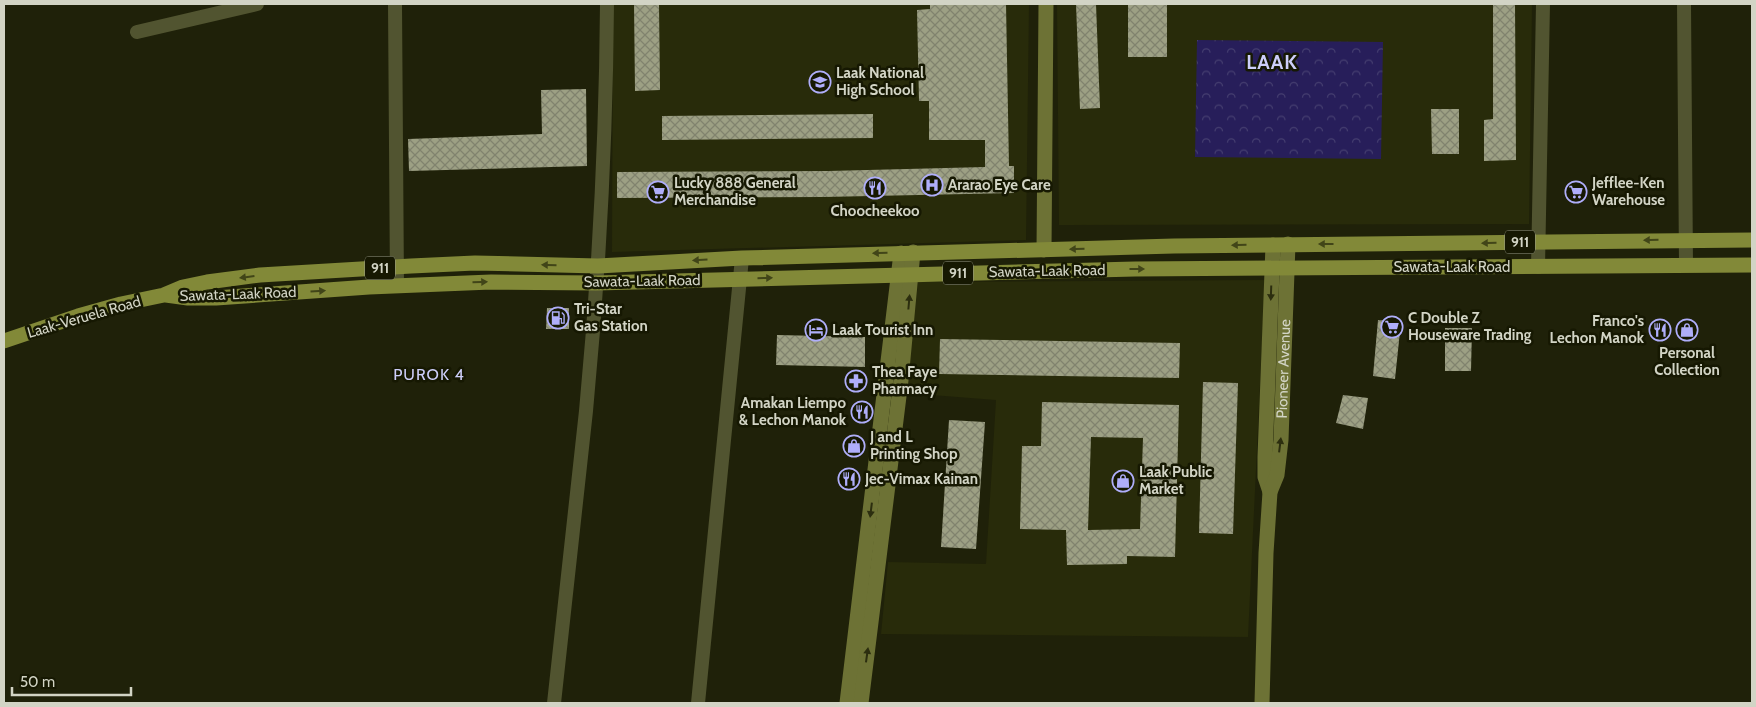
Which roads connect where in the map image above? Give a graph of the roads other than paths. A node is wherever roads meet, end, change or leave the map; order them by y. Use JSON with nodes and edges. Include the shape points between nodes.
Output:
{"nodes":[{"id":1,"x":257,"y":4,"type":"edge"},
{"id":2,"x":395,"y":4,"type":"edge"},
{"id":3,"x":607,"y":4,"type":"edge"},
{"id":4,"x":1046,"y":4,"type":"edge"},
{"id":5,"x":1542,"y":4,"type":"edge"},
{"id":6,"x":1684,"y":4,"type":"edge"},
{"id":7,"x":137,"y":32,"type":"dead end"},
{"id":8,"x":1686,"y":239,"type":"junction"},
{"id":9,"x":1752,"y":240,"type":"edge"},
{"id":10,"x":1538,"y":242,"type":"junction"},
{"id":11,"x":1281,"y":245,"type":"junction"},
{"id":12,"x":1044,"y":250,"type":"junction"},
{"id":13,"x":907,"y":253,"type":"junction"},
{"id":14,"x":742,"y":258,"type":"junction"},
{"id":15,"x":1686,"y":265,"type":"junction"},
{"id":16,"x":1752,"y":265,"type":"edge"},
{"id":17,"x":598,"y":266,"type":"junction"},
{"id":18,"x":397,"y":267,"type":"junction"},
{"id":19,"x":1538,"y":267,"type":"junction"},
{"id":20,"x":1279,"y":268,"type":"junction"},
{"id":21,"x":905,"y":274,"type":"junction"},
{"id":22,"x":740,"y":278,"type":"junction"},
{"id":23,"x":596,"y":283,"type":"junction"},
{"id":24,"x":397,"y":286,"type":"junction"},
{"id":25,"x":164,"y":295,"type":"junction"},
{"id":26,"x":4,"y":341,"type":"edge"},
{"id":27,"x":554,"y":703,"type":"edge"},
{"id":28,"x":698,"y":703,"type":"edge"},
{"id":29,"x":847,"y":703,"type":"edge"},
{"id":30,"x":861,"y":703,"type":"edge"},
{"id":31,"x":1262,"y":703,"type":"edge"}],
"edges":[{"from":1,"to":7,"type":"street"},
{"from":2,"to":18,"type":"street"},
{"from":3,"to":17,"type":"street","via":[[607,99]]},
{"from":4,"to":12,"type":"street"},
{"from":5,"to":10,"type":"street"},
{"from":6,"to":8,"type":"street"},
{"from":8,"to":9,"type":"main road","name":"Sawata-Laak Road","number":"911"},
{"from":8,"to":10,"type":"main road","name":"Sawata-Laak Road","number":"911","one_way":true},
{"from":8,"to":15,"type":"street"},
{"from":10,"to":11,"type":"main road","name":"Sawata-Laak Road","number":"911","one_way":true},
{"from":10,"to":19,"type":"street"},
{"from":11,"to":12,"type":"main road","name":"Sawata-Laak Road","number":"911","one_way":true},
{"from":11,"to":20,"type":"street","name":"Pioneer Avenue"},
{"from":12,"to":13,"type":"main road","name":"Sawata-Laak Road","number":"911"},
{"from":13,"to":14,"type":"main road","name":"Sawata-Laak Road","number":"911","one_way":true},
{"from":13,"to":21,"type":"street"},
{"from":14,"to":17,"type":"main road","name":"Sawata-Laak Road","number":"911","one_way":true},
{"from":14,"to":22,"type":"street"},
{"from":15,"to":16,"type":"main road","name":"Sawata-Laak Road","number":"911"},
{"from":15,"to":19,"type":"main road","name":"Sawata-Laak Road","number":"911"},
{"from":17,"to":18,"type":"main road","name":"Sawata-Laak Road","number":"911","one_way":true,"via":[[475,264]]},
{"from":17,"to":23,"type":"street"},
{"from":18,"to":24,"type":"street"},
{"from":18,"to":25,"type":"main road","name":"Sawata-Laak Road","number":"911","one_way":true,"via":[[260,275],[191,286]]},
{"from":19,"to":20,"type":"main road","name":"Sawata-Laak Road","number":"911"},
{"from":21,"to":20,"type":"main road","name":"Sawata-Laak Road","number":"911","one_way":true},
{"from":20,"to":31,"type":"street","name":"Pioneer Avenue","via":[[1265,457],[1265,477],[1270,492]]},
{"from":22,"to":21,"type":"main road","name":"Sawata-Laak Road","number":"911","one_way":true},
{"from":21,"to":29,"type":"street","one_way":true},
{"from":30,"to":21,"type":"street","one_way":true,"via":[[901,380]]},
{"from":22,"to":23,"type":"main road","name":"Sawata-Laak Road","number":"911"},
{"from":22,"to":28,"type":"street"},
{"from":24,"to":23,"type":"main road","name":"Sawata-Laak Road","number":"911","one_way":true,"via":[[491,282]]},
{"from":23,"to":27,"type":"street","via":[[586,410]]},
{"from":25,"to":24,"type":"main road","name":"Sawata-Laak Road","number":"911","one_way":true,"via":[[216,298]]},
{"from":25,"to":26,"type":"main road","name":"Laak-Veruela Road","number":"911","via":[[78,316]]}]}
